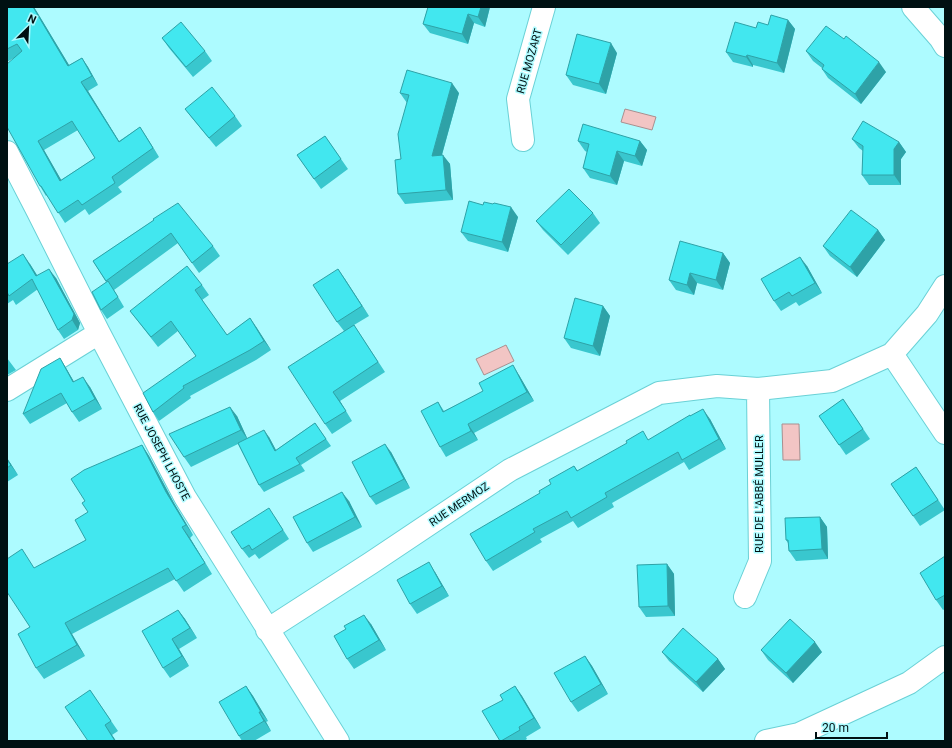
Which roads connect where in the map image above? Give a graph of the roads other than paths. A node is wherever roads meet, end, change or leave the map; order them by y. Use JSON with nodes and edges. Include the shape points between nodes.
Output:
{"nodes":[{"id":1,"x":544,"y":7,"type":"edge"},
{"id":2,"x":913,"y":7,"type":"edge"},
{"id":3,"x":945,"y":46,"type":"edge"},
{"id":4,"x":523,"y":140,"type":"dead end"},
{"id":5,"x":7,"y":152,"type":"edge"},
{"id":6,"x":945,"y":286,"type":"edge"},
{"id":7,"x":99,"y":333,"type":"junction"},
{"id":8,"x":892,"y":354,"type":"junction"},
{"id":9,"x":758,"y":388,"type":"junction"},
{"id":10,"x":7,"y":390,"type":"edge"},
{"id":11,"x":945,"y":433,"type":"edge"},
{"id":12,"x":745,"y":597,"type":"dead end"},
{"id":13,"x":267,"y":630,"type":"junction"},
{"id":14,"x":939,"y":662,"type":"edge"},
{"id":15,"x":338,"y":741,"type":"edge"},
{"id":16,"x":766,"y":741,"type":"edge"}],
"edges":[{"from":1,"to":4,"type":"street","name":"RUE MOZART","via":[[518,99]]},
{"from":2,"to":3,"type":"street"},
{"from":5,"to":7,"type":"street","name":"RUE JOSEPH LHOSTE"},
{"from":6,"to":8,"type":"street","via":[[928,314]]},
{"from":7,"to":10,"type":"street"},
{"from":7,"to":13,"type":"street","name":"RUE JOSEPH LHOSTE","via":[[185,497]]},
{"from":8,"to":9,"type":"street","via":[[832,381]]},
{"from":8,"to":11,"type":"street"},
{"from":9,"to":12,"type":"street","name":"RUE DE L'ABBÉ MULLER","via":[[760,561]]},
{"from":9,"to":13,"type":"street","name":"RUE MERMOZ","via":[[717,386],[659,393],[510,470]]},
{"from":13,"to":15,"type":"street","name":"RUE JOSEPH LHOSTE"},
{"from":14,"to":16,"type":"street","via":[[909,683],[799,734]]}]}
